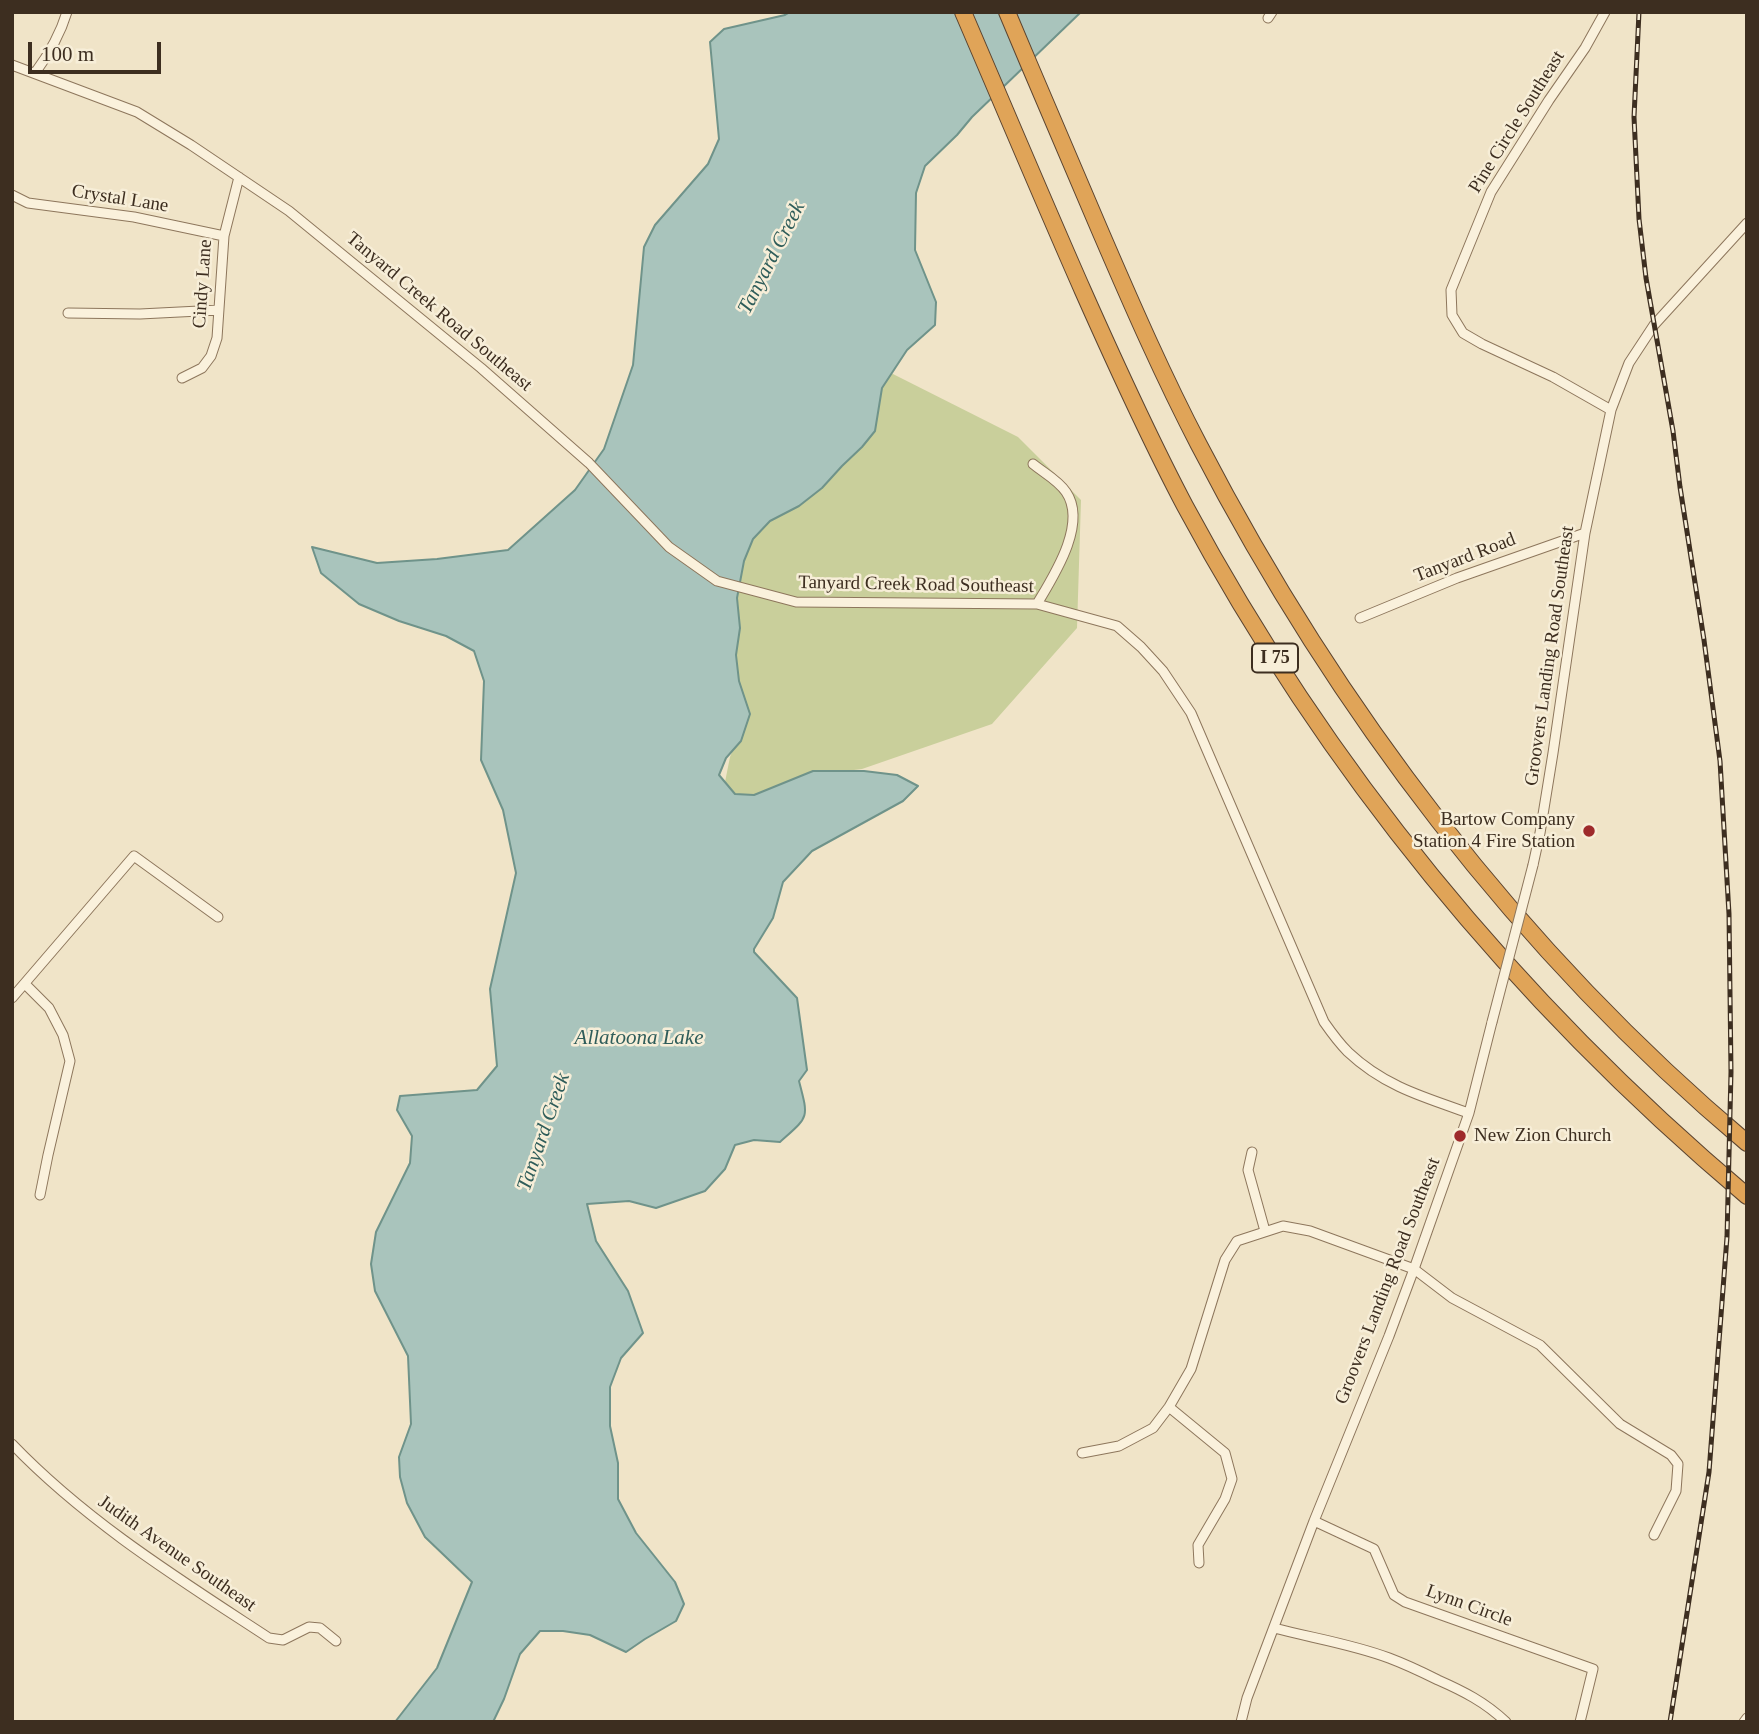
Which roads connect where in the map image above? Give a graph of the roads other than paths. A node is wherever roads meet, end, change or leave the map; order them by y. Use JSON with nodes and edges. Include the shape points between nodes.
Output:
{"nodes":[{"id":1,"x":67,"y":12,"type":"edge"},
{"id":2,"x":963,"y":12,"type":"edge"},
{"id":3,"x":1007,"y":12,"type":"edge"},
{"id":4,"x":1605,"y":12,"type":"edge"},
{"id":5,"x":12,"y":65,"type":"edge"},
{"id":6,"x":35,"y":73,"type":"junction"},
{"id":7,"x":239,"y":177,"type":"junction"},
{"id":8,"x":12,"y":195,"type":"edge"},
{"id":9,"x":1747,"y":223,"type":"edge"},
{"id":10,"x":224,"y":236,"type":"junction"},
{"id":11,"x":219,"y":310,"type":"junction"},
{"id":12,"x":68,"y":313,"type":"dead end"},
{"id":13,"x":182,"y":379,"type":"dead end"},
{"id":14,"x":1611,"y":410,"type":"junction"},
{"id":15,"x":1032,"y":464,"type":"dead end"},
{"id":16,"x":1585,"y":533,"type":"junction"},
{"id":17,"x":1037,"y":604,"type":"junction"},
{"id":18,"x":1360,"y":618,"type":"dead end"},
{"id":19,"x":218,"y":916,"type":"dead end"},
{"id":20,"x":25,"y":984,"type":"junction"},
{"id":21,"x":12,"y":998,"type":"edge"},
{"id":22,"x":1469,"y":1113,"type":"junction"},
{"id":23,"x":1747,"y":1143,"type":"edge"},
{"id":24,"x":1252,"y":1152,"type":"dead end"},
{"id":25,"x":40,"y":1195,"type":"dead end"},
{"id":26,"x":1747,"y":1196,"type":"edge"},
{"id":27,"x":1265,"y":1231,"type":"junction"},
{"id":28,"x":1414,"y":1269,"type":"junction"},
{"id":29,"x":1169,"y":1407,"type":"junction"},
{"id":30,"x":12,"y":1444,"type":"edge"},
{"id":31,"x":1082,"y":1453,"type":"dead end"},
{"id":32,"x":1314,"y":1521,"type":"junction"},
{"id":33,"x":1654,"y":1535,"type":"dead end"},
{"id":34,"x":1199,"y":1563,"type":"dead end"},
{"id":35,"x":1274,"y":1628,"type":"junction"},
{"id":36,"x":337,"y":1641,"type":"dead end"},
{"id":37,"x":1241,"y":1722,"type":"edge"},
{"id":38,"x":1506,"y":1722,"type":"edge"},
{"id":39,"x":1580,"y":1722,"type":"edge"}],
"edges":[{"from":1,"to":6,"type":"street","via":[[49,54]]},
{"from":2,"to":26,"type":"highway","number":"I 75","via":[[1142,421],[1219,567],[1296,693],[1395,831],[1501,958],[1605,1067]]},
{"from":3,"to":23,"type":"highway","number":"I 75","via":[[1178,403],[1253,546],[1330,670],[1426,806],[1511,910],[1646,1052]]},
{"from":4,"to":14,"type":"street","name":"Pine Circle Southeast","via":[[1490,192],[1451,290],[1452,315],[1463,333]]},
{"from":5,"to":6,"type":"street","name":"Tanyard Creek Road Southeast"},
{"from":6,"to":7,"type":"street","name":"Tanyard Creek Road Southeast","via":[[137,111]]},
{"from":7,"to":10,"type":"street","name":"Cindy Lane"},
{"from":7,"to":17,"type":"street","name":"Tanyard Creek Road Southeast","via":[[289,211],[481,368],[589,463],[669,547],[717,581],[796,601]]},
{"from":8,"to":10,"type":"street","name":"Crystal Lane","via":[[28,203],[134,217]]},
{"from":9,"to":14,"type":"street","name":"Groovers Landing Road Southeast","via":[[1654,325],[1629,363]]},
{"from":10,"to":11,"type":"street","name":"Cindy Lane"},
{"from":11,"to":12,"type":"street"},
{"from":11,"to":13,"type":"street","name":"Cindy Lane","via":[[211,356],[202,368]]},
{"from":14,"to":16,"type":"street","name":"Groovers Landing Road Southeast"},
{"from":15,"to":17,"type":"street","via":[[1058,483],[1072,508],[1072,529],[1063,559]]},
{"from":16,"to":18,"type":"street","name":"Tanyard Road"},
{"from":16,"to":22,"type":"street","name":"Groovers Landing Road Southeast","bridge":true,"via":[[1541,833]]},
{"from":17,"to":22,"type":"street","name":"Tanyard Creek Road Southeast","via":[[1117,626],[1163,671],[1191,713],[1324,1022],[1346,1050],[1370,1072],[1403,1090]]},
{"from":19,"to":20,"type":"street","via":[[134,856]]},
{"from":20,"to":21,"type":"street"},
{"from":20,"to":25,"type":"street","via":[[49,1008],[70,1061]]},
{"from":22,"to":28,"type":"street","name":"Groovers Landing Road Southeast"},
{"from":24,"to":27,"type":"street","via":[[1248,1170]]},
{"from":27,"to":28,"type":"street","via":[[1283,1226],[1310,1231]]},
{"from":27,"to":29,"type":"street","via":[[1237,1241],[1225,1260],[1191,1369]]},
{"from":28,"to":32,"type":"street","name":"Groovers Landing Road Southeast"},
{"from":28,"to":33,"type":"street","via":[[1452,1298],[1540,1345],[1620,1424],[1671,1455],[1678,1464],[1675,1491]]},
{"from":29,"to":31,"type":"street","via":[[1153,1427],[1119,1446]]},
{"from":29,"to":34,"type":"street","via":[[1225,1454],[1233,1479],[1198,1545]]},
{"from":30,"to":36,"type":"street","name":"Judith Avenue Southeast","via":[[88,1514],[268,1638],[283,1640],[309,1627]]},
{"from":32,"to":35,"type":"street","name":"Groovers Landing Road Southeast"},
{"from":32,"to":39,"type":"street","name":"Lynn Circle","via":[[1374,1549],[1394,1595],[1405,1602],[1593,1669]]},
{"from":35,"to":37,"type":"street","name":"Groovers Landing Road Southeast"},
{"from":35,"to":38,"type":"street","via":[[1390,1658],[1466,1692]]}]}
